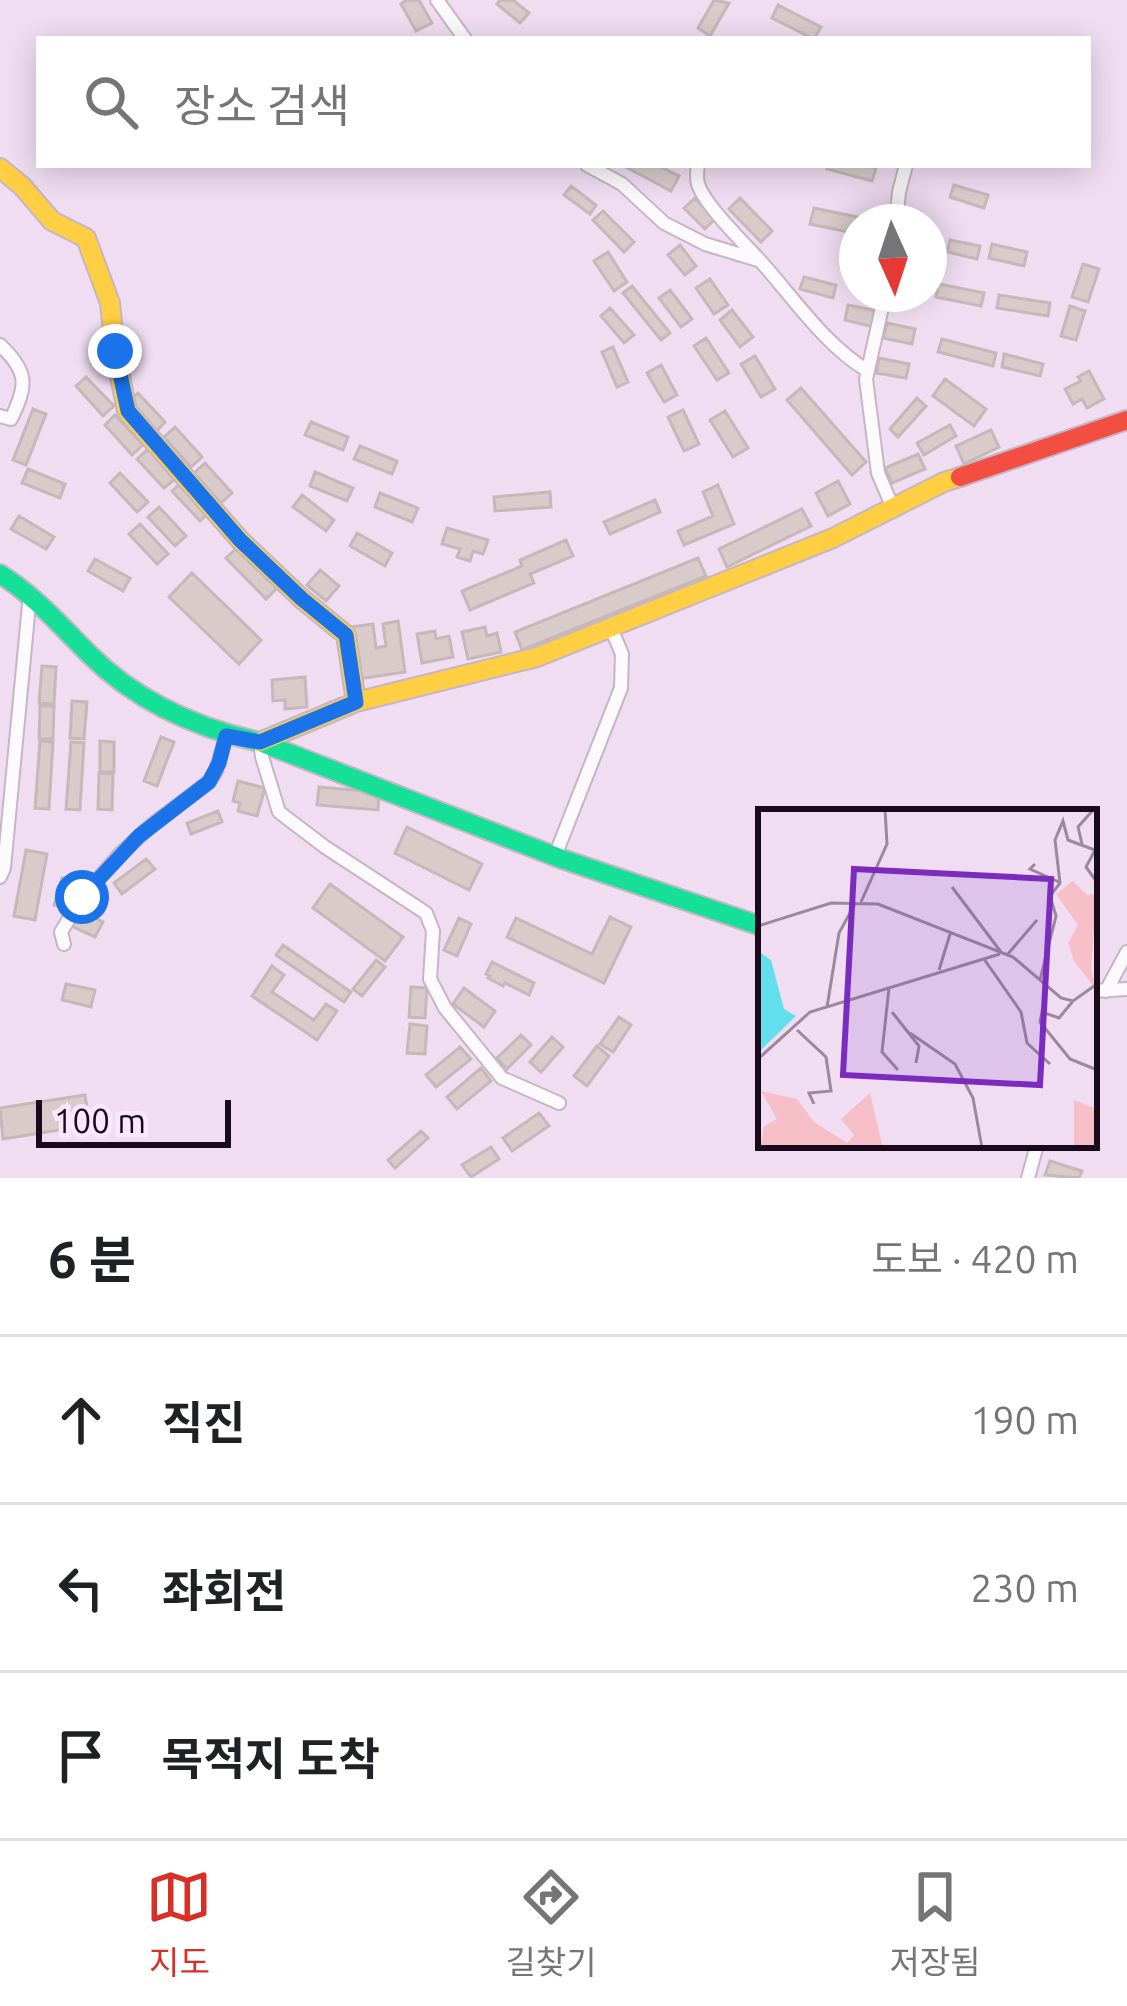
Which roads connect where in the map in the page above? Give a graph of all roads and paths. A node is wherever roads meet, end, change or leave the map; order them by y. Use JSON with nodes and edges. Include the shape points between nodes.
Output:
{"nodes":[{"id":1,"x":437,"y":0,"type":"edge"},
{"id":2,"x":462,"y":36,"type":"edge"},
{"id":3,"x":0,"y":168,"type":"edge"},
{"id":4,"x":593,"y":168,"type":"edge"},
{"id":5,"x":698,"y":168,"type":"edge"},
{"id":6,"x":905,"y":168,"type":"edge"},
{"id":7,"x":898,"y":204,"type":"edge"},
{"id":8,"x":760,"y":260,"type":"junction"},
{"id":9,"x":881,"y":312,"type":"edge"},
{"id":10,"x":0,"y":345,"type":"edge"},
{"id":11,"x":868,"y":371,"type":"junction"},
{"id":12,"x":0,"y":416,"type":"edge"},
{"id":13,"x":1127,"y":420,"type":"edge"},
{"id":14,"x":893,"y":508,"type":"junction"},
{"id":15,"x":0,"y":574,"type":"edge"},
{"id":16,"x":30,"y":594,"type":"junction"},
{"id":17,"x":611,"y":628,"type":"junction"},
{"id":18,"x":356,"y":702,"type":"junction"},
{"id":19,"x":226,"y":736,"type":"junction"},
{"id":20,"x":260,"y":742,"type":"junction"},
{"id":21,"x":555,"y":856,"type":"junction"},
{"id":22,"x":0,"y":877,"type":"edge"},
{"id":23,"x":758,"y":925,"type":"edge"},
{"id":24,"x":64,"y":944,"type":"dead end"},
{"id":25,"x":1127,"y":952,"type":"edge"},
{"id":26,"x":1127,"y":989,"type":"edge"},
{"id":27,"x":1100,"y":991,"type":"edge"},
{"id":28,"x":560,"y":1103,"type":"dead end"},
{"id":29,"x":1036,"y":1148,"type":"edge"},
{"id":30,"x":1028,"y":1178,"type":"edge"}],
"edges":[{"from":1,"to":2,"type":"street"},
{"from":3,"to":18,"type":"street","via":[[52,221],[86,238],[110,303],[128,411],[240,540],[346,635]]},
{"from":4,"to":8,"type":"street","via":[[664,223]]},
{"from":5,"to":8,"type":"street","via":[[701,190]]},
{"from":6,"to":7,"type":"street"},
{"from":8,"to":11,"type":"street"},
{"from":9,"to":11,"type":"street"},
{"from":10,"to":12,"type":"street","via":[[16,360],[24,392],[11,419]]},
{"from":11,"to":14,"type":"street","via":[[878,473]]},
{"from":13,"to":14,"type":"street","via":[[944,482]]},
{"from":14,"to":17,"type":"street"},
{"from":15,"to":16,"type":"street"},
{"from":16,"to":19,"type":"street","via":[[148,701]]},
{"from":16,"to":22,"type":"street"},
{"from":17,"to":18,"type":"street","via":[[537,657]]},
{"from":17,"to":21,"type":"street","via":[[622,655],[621,688]]},
{"from":18,"to":20,"type":"street"},
{"from":19,"to":20,"type":"street"},
{"from":19,"to":24,"type":"street","via":[[213,777],[96,880],[62,932]]},
{"from":20,"to":21,"type":"street"},
{"from":20,"to":28,"type":"street","via":[[279,812],[426,913],[434,943],[430,979],[445,1008],[502,1078]]},
{"from":21,"to":23,"type":"street"},
{"from":25,"to":27,"type":"street"},
{"from":26,"to":27,"type":"street"},
{"from":29,"to":30,"type":"street"}]}
